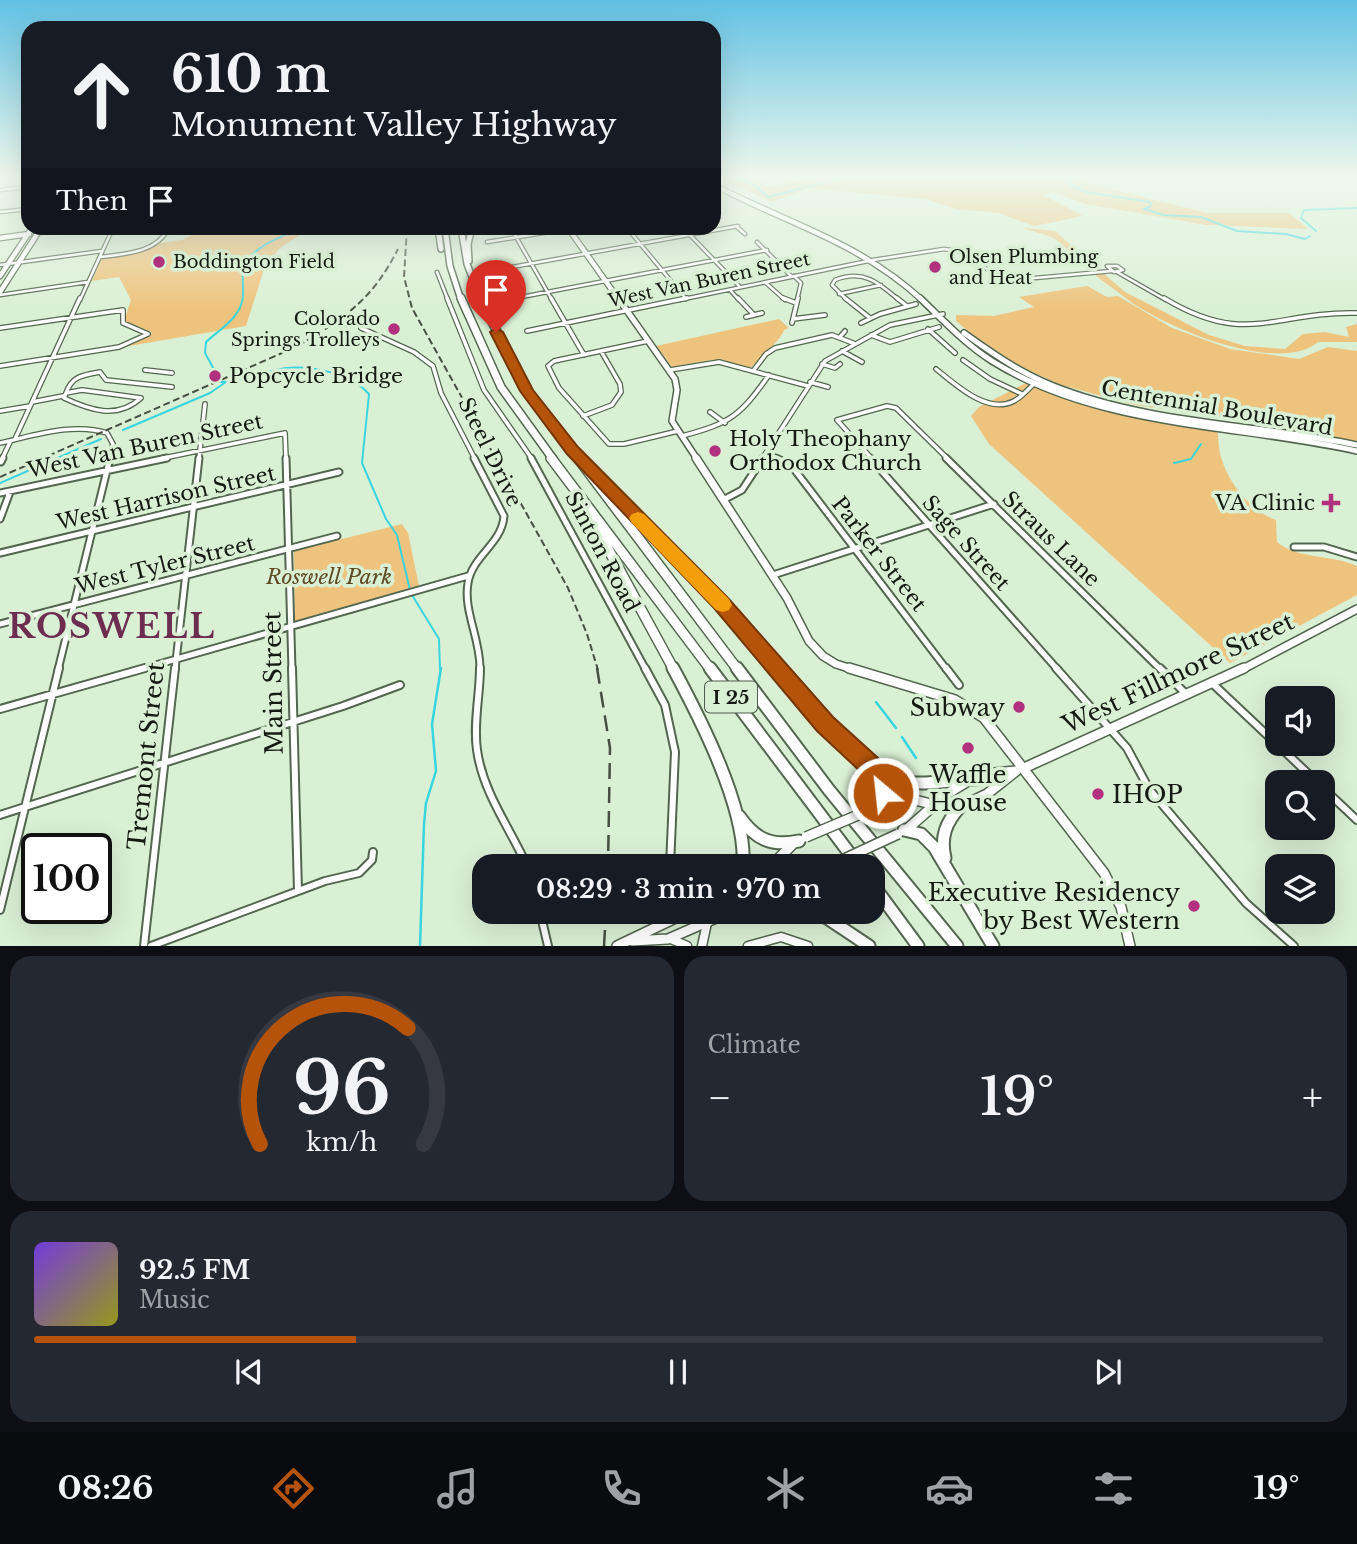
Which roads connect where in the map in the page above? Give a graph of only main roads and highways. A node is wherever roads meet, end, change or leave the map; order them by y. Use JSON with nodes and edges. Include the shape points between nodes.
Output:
{"nodes":[{"id":1,"x":793,"y":222,"type":"edge"},
{"id":2,"x":21,"y":235,"type":"edge"},
{"id":3,"x":26,"y":235,"type":"edge"},
{"id":4,"x":37,"y":235,"type":"edge"},
{"id":5,"x":439,"y":235,"type":"edge"},
{"id":6,"x":445,"y":235,"type":"edge"},
{"id":7,"x":462,"y":235,"type":"edge"},
{"id":8,"x":471,"y":235,"type":"edge"},
{"id":9,"x":574,"y":235,"type":"edge"},
{"id":10,"x":0,"y":237,"type":"edge"},
{"id":11,"x":450,"y":269,"type":"junction"},
{"id":12,"x":471,"y":275,"type":"junction"},
{"id":13,"x":0,"y":276,"type":"edge"},
{"id":14,"x":0,"y":293,"type":"edge"},
{"id":15,"x":941,"y":314,"type":"junction"},
{"id":16,"x":1177,"y":417,"type":"junction"},
{"id":17,"x":1357,"y":445,"type":"edge"},
{"id":18,"x":573,"y":451,"type":"junction"},
{"id":19,"x":1357,"y":451,"type":"edge"},
{"id":20,"x":581,"y":499,"type":"junction"},
{"id":21,"x":1357,"y":609,"type":"edge"},
{"id":22,"x":870,"y":765,"type":"junction"},
{"id":23,"x":1020,"y":770,"type":"junction"},
{"id":24,"x":977,"y":779,"type":"junction"},
{"id":25,"x":934,"y":804,"type":"junction"},
{"id":26,"x":877,"y":807,"type":"junction"},
{"id":27,"x":960,"y":807,"type":"junction"},
{"id":28,"x":734,"y":808,"type":"junction"},
{"id":29,"x":901,"y":832,"type":"junction"},
{"id":30,"x":803,"y":839,"type":"junction"},
{"id":31,"x":744,"y":854,"type":"edge"},
{"id":32,"x":781,"y":854,"type":"edge"},
{"id":33,"x":850,"y":854,"type":"edge"},
{"id":34,"x":854,"y":854,"type":"edge"},
{"id":35,"x":954,"y":877,"type":"junction"},
{"id":36,"x":885,"y":901,"type":"edge"},
{"id":37,"x":666,"y":924,"type":"edge"},
{"id":38,"x":705,"y":924,"type":"edge"},
{"id":39,"x":838,"y":924,"type":"edge"},
{"id":40,"x":632,"y":941,"type":"junction"},
{"id":41,"x":617,"y":946,"type":"edge"},
{"id":42,"x":869,"y":946,"type":"edge"},
{"id":43,"x":918,"y":946,"type":"edge"},
{"id":44,"x":957,"y":946,"type":"edge"},
{"id":45,"x":993,"y":946,"type":"edge"},
{"id":46,"x":1130,"y":946,"type":"edge"}],
"edges":[{"from":1,"to":15,"type":"main road","name":"Centennial Boulevard","via":[[875,260]]},
{"from":2,"to":10,"type":"main road"},
{"from":3,"to":13,"type":"main road"},
{"from":4,"to":14,"type":"main road"},
{"from":5,"to":11,"type":"highway"},
{"from":6,"to":11,"type":"highway","number":"I 25"},
{"from":7,"to":12,"type":"highway","number":"I 25"},
{"from":8,"to":12,"type":"highway"},
{"from":9,"to":23,"type":"main road","via":[[670,370],[678,387],[671,416],[796,612],[809,641],[825,657],[847,668],[967,705],[988,722]]},
{"from":11,"to":20,"type":"highway","number":"I 25","via":[[496,379]]},
{"from":12,"to":18,"type":"highway","number":"I 25","via":[[516,375]]},
{"from":15,"to":16,"type":"main road","name":"Centennial Boulevard","via":[[996,357],[1035,377],[1088,396]]},
{"from":15,"to":16,"type":"main road","name":"Centennial Boulevard","via":[[991,359],[1036,382],[1119,409]]},
{"from":16,"to":17,"type":"main road","name":"Centennial Boulevard","via":[[1286,430]]},
{"from":16,"to":19,"type":"main road","name":"Centennial Boulevard"},
{"from":18,"to":22,"type":"highway","via":[[721,603],[825,724]]},
{"from":18,"to":44,"type":"highway","number":"I 25","via":[[829,790]]},
{"from":20,"to":28,"type":"highway","via":[[698,714]]},
{"from":20,"to":33,"type":"highway","number":"I 25"},
{"from":21,"to":23,"type":"main road","name":"West Fillmore Street","via":[[1188,696]]},
{"from":22,"to":24,"type":"highway","via":[[886,777],[908,782]]},
{"from":22,"to":26,"type":"highway","via":[[883,788]]},
{"from":23,"to":24,"type":"main road","name":"West Fillmore Street"},
{"from":23,"to":27,"type":"main road","name":"West Fillmore Street"},
{"from":23,"to":46,"type":"main road","via":[[1107,877],[1121,907]]},
{"from":24,"to":25,"type":"main road","name":"West Fillmore Street"},
{"from":25,"to":26,"type":"main road","via":[[909,800]]},
{"from":25,"to":27,"type":"main road"},
{"from":25,"to":29,"type":"main road","name":"West Fillmore Street"},
{"from":26,"to":30,"type":"main road","bridge":true},
{"from":27,"to":35,"type":"highway","via":[[946,825],[943,841]]},
{"from":28,"to":30,"type":"highway","via":[[747,829],[763,841],[780,845]]},
{"from":28,"to":31,"type":"highway"},
{"from":29,"to":34,"type":"main road","name":"West Fillmore Street","bridge":true},
{"from":29,"to":35,"type":"highway","via":[[916,832],[927,839]]},
{"from":30,"to":32,"type":"main road"},
{"from":35,"to":45,"type":"highway"},
{"from":36,"to":43,"type":"highway"},
{"from":37,"to":40,"type":"main road"},
{"from":38,"to":40,"type":"main road","via":[[668,939]]},
{"from":39,"to":42,"type":"highway"},
{"from":40,"to":41,"type":"main road"}]}
